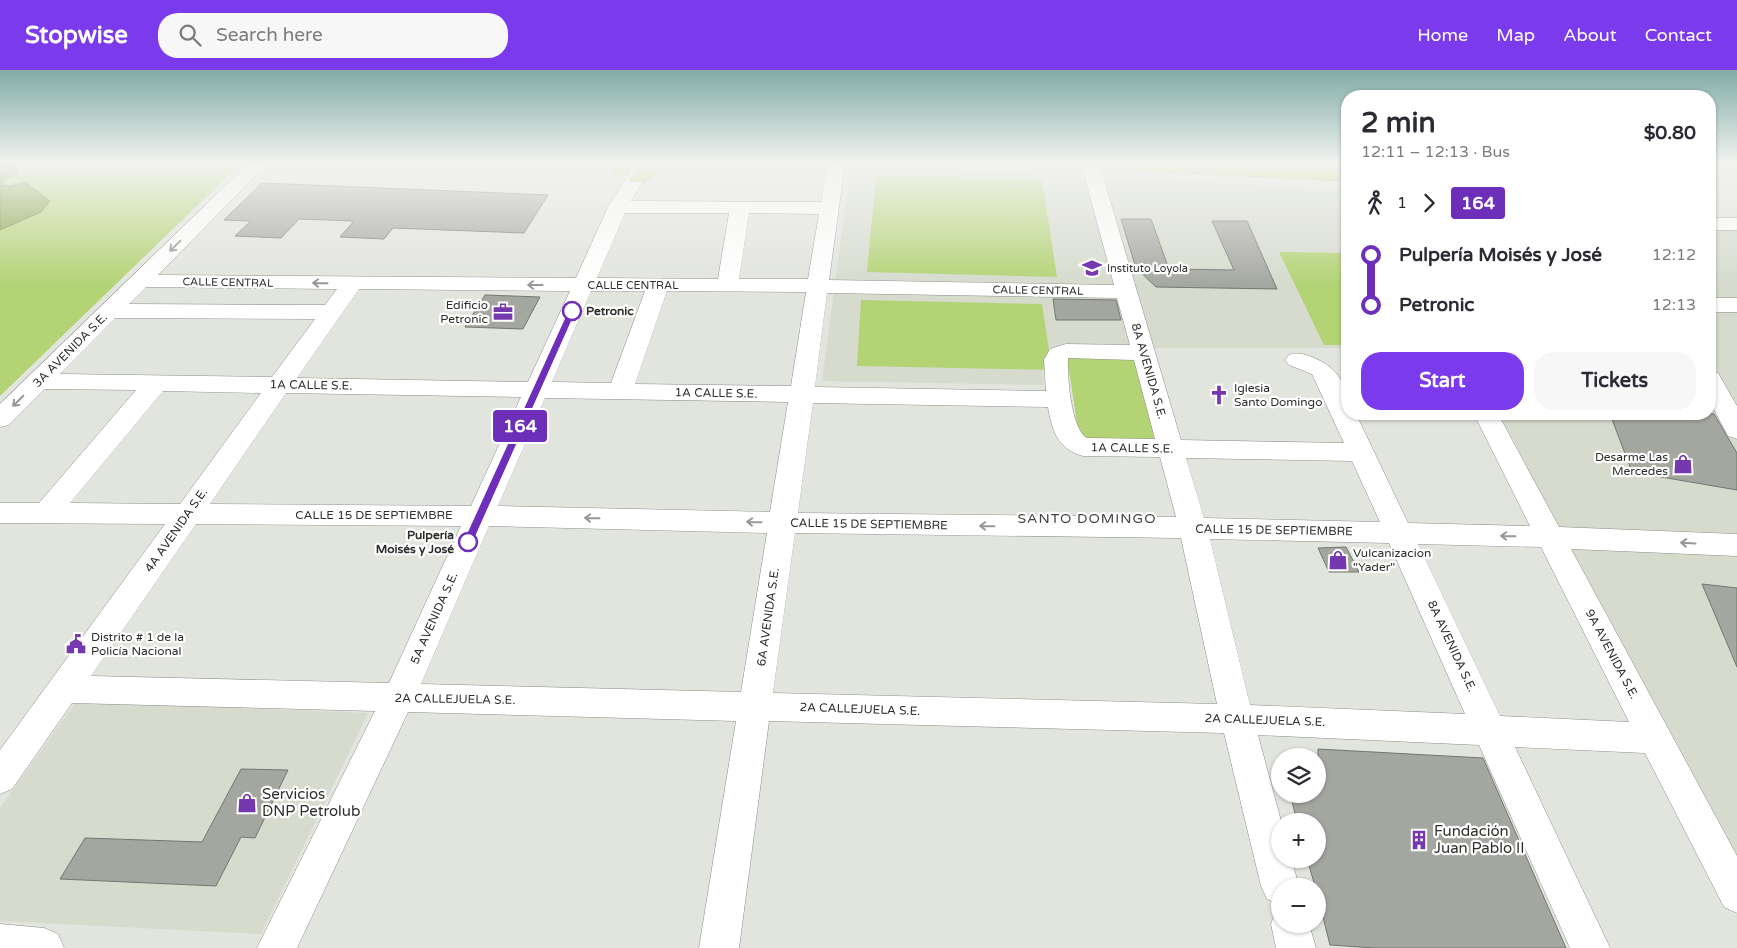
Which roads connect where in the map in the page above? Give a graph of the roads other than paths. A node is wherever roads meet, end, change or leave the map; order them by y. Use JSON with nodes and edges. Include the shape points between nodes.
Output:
{"nodes":[{"id":1,"x":218,"y":204,"type":"edge"},
{"id":2,"x":829,"y":204,"type":"edge"},
{"id":3,"x":1105,"y":204,"type":"edge"},
{"id":4,"x":618,"y":206,"type":"joint"},
{"id":5,"x":740,"y":208,"type":"junction"},
{"id":6,"x":828,"y":208,"type":"junction"},
{"id":7,"x":1716,"y":224,"type":"edge"},
{"id":8,"x":1737,"y":224,"type":"edge"},
{"id":9,"x":140,"y":281,"type":"junction"},
{"id":10,"x":236,"y":282,"type":"junction"},
{"id":11,"x":352,"y":283,"type":"junction"},
{"id":12,"x":584,"y":285,"type":"junction"},
{"id":13,"x":658,"y":285,"type":"junction"},
{"id":14,"x":727,"y":286,"type":"junction"},
{"id":15,"x":817,"y":286,"type":"junction"},
{"id":16,"x":1126,"y":292,"type":"junction"},
{"id":17,"x":1716,"y":305,"type":"edge"},
{"id":18,"x":1737,"y":305,"type":"edge"},
{"id":19,"x":109,"y":310,"type":"junction"},
{"id":20,"x":212,"y":311,"type":"junction"},
{"id":21,"x":331,"y":312,"type":"junction"},
{"id":22,"x":1145,"y":353,"type":"junction"},
{"id":23,"x":1297,"y":360,"type":"dead end"},
{"id":24,"x":38,"y":381,"type":"junction"},
{"id":25,"x":156,"y":383,"type":"junction"},
{"id":26,"x":278,"y":385,"type":"junction"},
{"id":27,"x":536,"y":390,"type":"junction"},
{"id":28,"x":1716,"y":390,"type":"edge"},
{"id":29,"x":620,"y":391,"type":"junction"},
{"id":30,"x":801,"y":394,"type":"junction"},
{"id":31,"x":1060,"y":399,"type":"junction"},
{"id":32,"x":1341,"y":409,"type":"edge"},
{"id":33,"x":0,"y":419,"type":"edge"},
{"id":34,"x":1346,"y":420,"type":"edge"},
{"id":35,"x":1489,"y":420,"type":"edge"},
{"id":36,"x":1737,"y":430,"type":"edge"},
{"id":37,"x":1171,"y":448,"type":"junction"},
{"id":38,"x":1360,"y":452,"type":"junction"},
{"id":39,"x":0,"y":513,"type":"edge"},
{"id":40,"x":46,"y":514,"type":"junction"},
{"id":41,"x":187,"y":514,"type":"junction"},
{"id":42,"x":480,"y":516,"type":"junction"},
{"id":43,"x":782,"y":523,"type":"junction"},
{"id":44,"x":1193,"y":528,"type":"junction"},
{"id":45,"x":1398,"y":534,"type":"junction"},
{"id":46,"x":1550,"y":537,"type":"junction"},
{"id":47,"x":1737,"y":545,"type":"edge"},
{"id":48,"x":64,"y":688,"type":"junction"},
{"id":49,"x":399,"y":697,"type":"junction"},
{"id":50,"x":755,"y":706,"type":"junction"},
{"id":51,"x":1237,"y":719,"type":"junction"},
{"id":52,"x":1492,"y":731,"type":"junction"},
{"id":53,"x":1656,"y":738,"type":"junction"},
{"id":54,"x":0,"y":778,"type":"edge"},
{"id":55,"x":1278,"y":878,"type":"edge"},
{"id":56,"x":1737,"y":894,"type":"edge"},
{"id":57,"x":1292,"y":933,"type":"edge"},
{"id":58,"x":0,"y":944,"type":"edge"},
{"id":59,"x":44,"y":948,"type":"edge"},
{"id":60,"x":277,"y":948,"type":"edge"},
{"id":61,"x":719,"y":948,"type":"edge"},
{"id":62,"x":1296,"y":948,"type":"edge"},
{"id":63,"x":1590,"y":948,"type":"edge"}],
"edges":[{"from":1,"to":9,"type":"street","name":"3A AVENIDA S.E.","one_way":true},
{"from":2,"to":6,"type":"street","name":"6A AVENIDA S.E."},
{"from":3,"to":16,"type":"street","name":"8A AVENIDA S.E."},
{"from":4,"to":5,"type":"street"},
{"from":4,"to":12,"type":"street","name":"5A AVENIDA S.E."},
{"from":5,"to":6,"type":"street"},
{"from":5,"to":14,"type":"street"},
{"from":6,"to":15,"type":"street","name":"6A AVENIDA S.E."},
{"from":7,"to":8,"type":"street"},
{"from":9,"to":10,"type":"street","name":"CALLE CENTRAL"},
{"from":9,"to":19,"type":"street","name":"3A AVENIDA S.E."},
{"from":11,"to":10,"type":"street","name":"CALLE CENTRAL","one_way":true},
{"from":10,"to":20,"type":"street"},
{"from":12,"to":11,"type":"street","name":"CALLE CENTRAL","one_way":true},
{"from":11,"to":21,"type":"street","name":"4A AVENIDA S.E."},
{"from":12,"to":13,"type":"street","name":"CALLE CENTRAL"},
{"from":12,"to":27,"type":"street","name":"5A AVENIDA S.E."},
{"from":13,"to":14,"type":"street","name":"CALLE CENTRAL"},
{"from":13,"to":29,"type":"street"},
{"from":14,"to":15,"type":"street","name":"CALLE CENTRAL"},
{"from":15,"to":16,"type":"street","name":"CALLE CENTRAL"},
{"from":15,"to":30,"type":"street","name":"6A AVENIDA S.E."},
{"from":16,"to":22,"type":"street","name":"8A AVENIDA S.E."},
{"from":17,"to":18,"type":"street"},
{"from":19,"to":20,"type":"street"},
{"from":19,"to":24,"type":"street","name":"3A AVENIDA S.E."},
{"from":20,"to":21,"type":"street"},
{"from":21,"to":26,"type":"street","name":"4A AVENIDA S.E."},
{"from":22,"to":31,"type":"street","via":[[1066,351],[1058,354]]},
{"from":22,"to":37,"type":"street","name":"8A AVENIDA S.E."},
{"from":23,"to":32,"type":"street","name":"8A AVENIDA S.E.","via":[[1320,369]]},
{"from":24,"to":25,"type":"street","name":"1A CALLE S.E."},
{"from":24,"to":33,"type":"street","name":"3A AVENIDA S.E.","one_way":true},
{"from":25,"to":26,"type":"street","name":"1A CALLE S.E."},
{"from":25,"to":40,"type":"street"},
{"from":26,"to":27,"type":"street","name":"1A CALLE S.E."},
{"from":26,"to":41,"type":"street","name":"4A AVENIDA S.E."},
{"from":27,"to":29,"type":"street","name":"1A CALLE S.E."},
{"from":27,"to":42,"type":"street","name":"5A AVENIDA S.E."},
{"from":28,"to":36,"type":"street"},
{"from":29,"to":30,"type":"street","name":"1A CALLE S.E."},
{"from":30,"to":31,"type":"street","name":"1A CALLE S.E."},
{"from":30,"to":43,"type":"street","name":"6A AVENIDA S.E."},
{"from":31,"to":37,"type":"street","name":"1A CALLE S.E.","via":[[1066,432],[1072,441],[1083,447]]},
{"from":34,"to":38,"type":"street","name":"8A AVENIDA S.E."},
{"from":35,"to":46,"type":"street","name":"9A AVENIDA S.E."},
{"from":37,"to":38,"type":"street","name":"1A CALLE S.E."},
{"from":37,"to":44,"type":"street","name":"8A AVENIDA S.E."},
{"from":38,"to":45,"type":"street","name":"8A AVENIDA S.E."},
{"from":39,"to":40,"type":"street","name":"CALLE 15 DE SEPTIEMBRE"},
{"from":40,"to":41,"type":"street","name":"CALLE 15 DE SEPTIEMBRE"},
{"from":41,"to":42,"type":"street","name":"CALLE 15 DE SEPTIEMBRE"},
{"from":41,"to":48,"type":"street","name":"4A AVENIDA S.E."},
{"from":43,"to":42,"type":"street","name":"CALLE 15 DE SEPTIEMBRE","one_way":true},
{"from":42,"to":49,"type":"street","name":"5A AVENIDA S.E."},
{"from":44,"to":43,"type":"street","name":"CALLE 15 DE SEPTIEMBRE","one_way":true},
{"from":43,"to":50,"type":"street","name":"6A AVENIDA S.E."},
{"from":44,"to":45,"type":"street","name":"CALLE 15 DE SEPTIEMBRE"},
{"from":44,"to":51,"type":"street","name":"8A AVENIDA S.E."},
{"from":46,"to":45,"type":"street","name":"CALLE 15 DE SEPTIEMBRE","one_way":true},
{"from":45,"to":52,"type":"street","name":"8A AVENIDA S.E."},
{"from":47,"to":46,"type":"street","name":"CALLE 15 DE SEPTIEMBRE","one_way":true},
{"from":46,"to":53,"type":"street","name":"9A AVENIDA S.E."},
{"from":48,"to":49,"type":"street","name":"2A CALLEJUELA S.E."},
{"from":48,"to":54,"type":"street","name":"4A AVENIDA S.E."},
{"from":49,"to":50,"type":"street","name":"2A CALLEJUELA S.E."},
{"from":49,"to":60,"type":"street","name":"5A AVENIDA S.E."},
{"from":50,"to":51,"type":"street","name":"2A CALLEJUELA S.E."},
{"from":50,"to":61,"type":"street","name":"6A AVENIDA S.E."},
{"from":51,"to":52,"type":"street","name":"2A CALLEJUELA S.E."},
{"from":51,"to":55,"type":"street","name":"8A AVENIDA S.E."},
{"from":52,"to":53,"type":"street","name":"2A CALLEJUELA S.E."},
{"from":52,"to":63,"type":"street","name":"8A AVENIDA S.E."},
{"from":53,"to":56,"type":"street","name":"9A AVENIDA S.E."},
{"from":57,"to":62,"type":"street"},
{"from":58,"to":59,"type":"street"}]}
